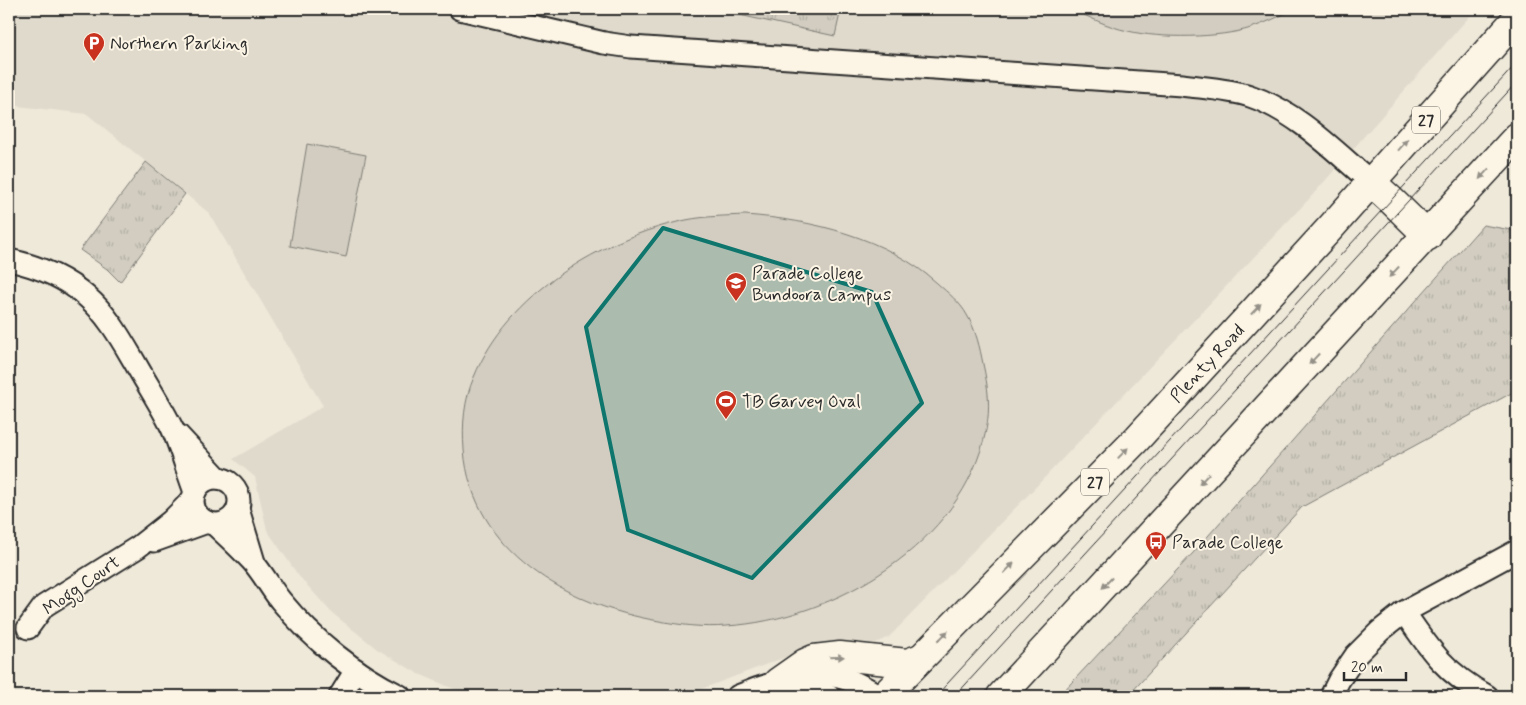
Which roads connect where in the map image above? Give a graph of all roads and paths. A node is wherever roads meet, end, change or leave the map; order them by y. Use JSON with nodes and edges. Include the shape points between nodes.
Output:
{"nodes":[{"id":1,"x":460,"y":9,"type":"edge"},
{"id":2,"x":1517,"y":18,"type":"edge"},
{"id":3,"x":1517,"y":138,"type":"edge"},
{"id":4,"x":1371,"y":182,"type":"junction"},
{"id":5,"x":1428,"y":236,"type":"junction"},
{"id":6,"x":9,"y":260,"type":"edge"},
{"id":7,"x":172,"y":427,"type":"junction"},
{"id":8,"x":218,"y":478,"type":"junction"},
{"id":9,"x":194,"y":496,"type":"junction"},
{"id":10,"x":238,"y":509,"type":"junction"},
{"id":11,"x":210,"y":523,"type":"junction"},
{"id":12,"x":138,"y":547,"type":"junction"},
{"id":13,"x":1517,"y":551,"type":"edge"},
{"id":14,"x":254,"y":562,"type":"junction"},
{"id":15,"x":1404,"y":612,"type":"junction"},
{"id":16,"x":28,"y":628,"type":"dead end"},
{"id":17,"x":921,"y":658,"type":"junction"},
{"id":18,"x":356,"y":670,"type":"junction"},
{"id":19,"x":779,"y":689,"type":"edge"},
{"id":20,"x":340,"y":696,"type":"edge"},
{"id":21,"x":400,"y":696,"type":"edge"},
{"id":22,"x":738,"y":696,"type":"edge"},
{"id":23,"x":829,"y":696,"type":"edge"},
{"id":24,"x":880,"y":696,"type":"edge"},
{"id":25,"x":884,"y":696,"type":"edge"},
{"id":26,"x":1001,"y":696,"type":"edge"},
{"id":27,"x":1331,"y":696,"type":"edge"},
{"id":28,"x":1488,"y":696,"type":"edge"}],
"edges":[{"from":1,"to":4,"type":"street","via":[[631,48],[1182,85],[1248,95],[1296,120]]},
{"from":4,"to":2,"type":"highway","name":"Plenty Road","number":"27","one_way":true},
{"from":3,"to":5,"type":"highway","one_way":true},
{"from":4,"to":5,"type":"highway"},
{"from":17,"to":4,"type":"highway","name":"Plenty Road","number":"27","one_way":true,"via":[[1134,442]]},
{"from":5,"to":26,"type":"highway","one_way":true},
{"from":6,"to":7,"type":"street","via":[[51,273],[88,297],[119,336]]},
{"from":7,"to":8,"type":"street"},
{"from":7,"to":9,"type":"street"},
{"from":8,"to":9,"type":"street","via":[[204,481]]},
{"from":8,"to":10,"type":"street","via":[[225,479],[236,488]]},
{"from":9,"to":11,"type":"street","via":[[196,513]]},
{"from":9,"to":12,"type":"street","name":"Mogg Court"},
{"from":10,"to":11,"type":"street","via":[[229,521]]},
{"from":10,"to":14,"type":"street"},
{"from":11,"to":12,"type":"street","name":"Mogg Court"},
{"from":11,"to":14,"type":"street"},
{"from":12,"to":16,"type":"street","name":"Mogg Court","via":[[44,606]]},
{"from":13,"to":15,"type":"street"},
{"from":14,"to":18,"type":"street","via":[[302,624]]},
{"from":15,"to":27,"type":"street","via":[[1356,655]]},
{"from":15,"to":28,"type":"street","via":[[1432,653],[1451,673]]},
{"from":19,"to":17,"type":"highway","one_way":true,"via":[[805,663],[814,659],[840,656],[907,663]]},
{"from":17,"to":25,"type":"highway","name":"Plenty Road","number":"27"},
{"from":18,"to":20,"type":"street"},
{"from":18,"to":21,"type":"street"},
{"from":19,"to":22,"type":"street"},
{"from":19,"to":23,"type":"street"},
{"from":19,"to":24,"type":"street","via":[[809,677],[833,676],[850,680]]}]}
